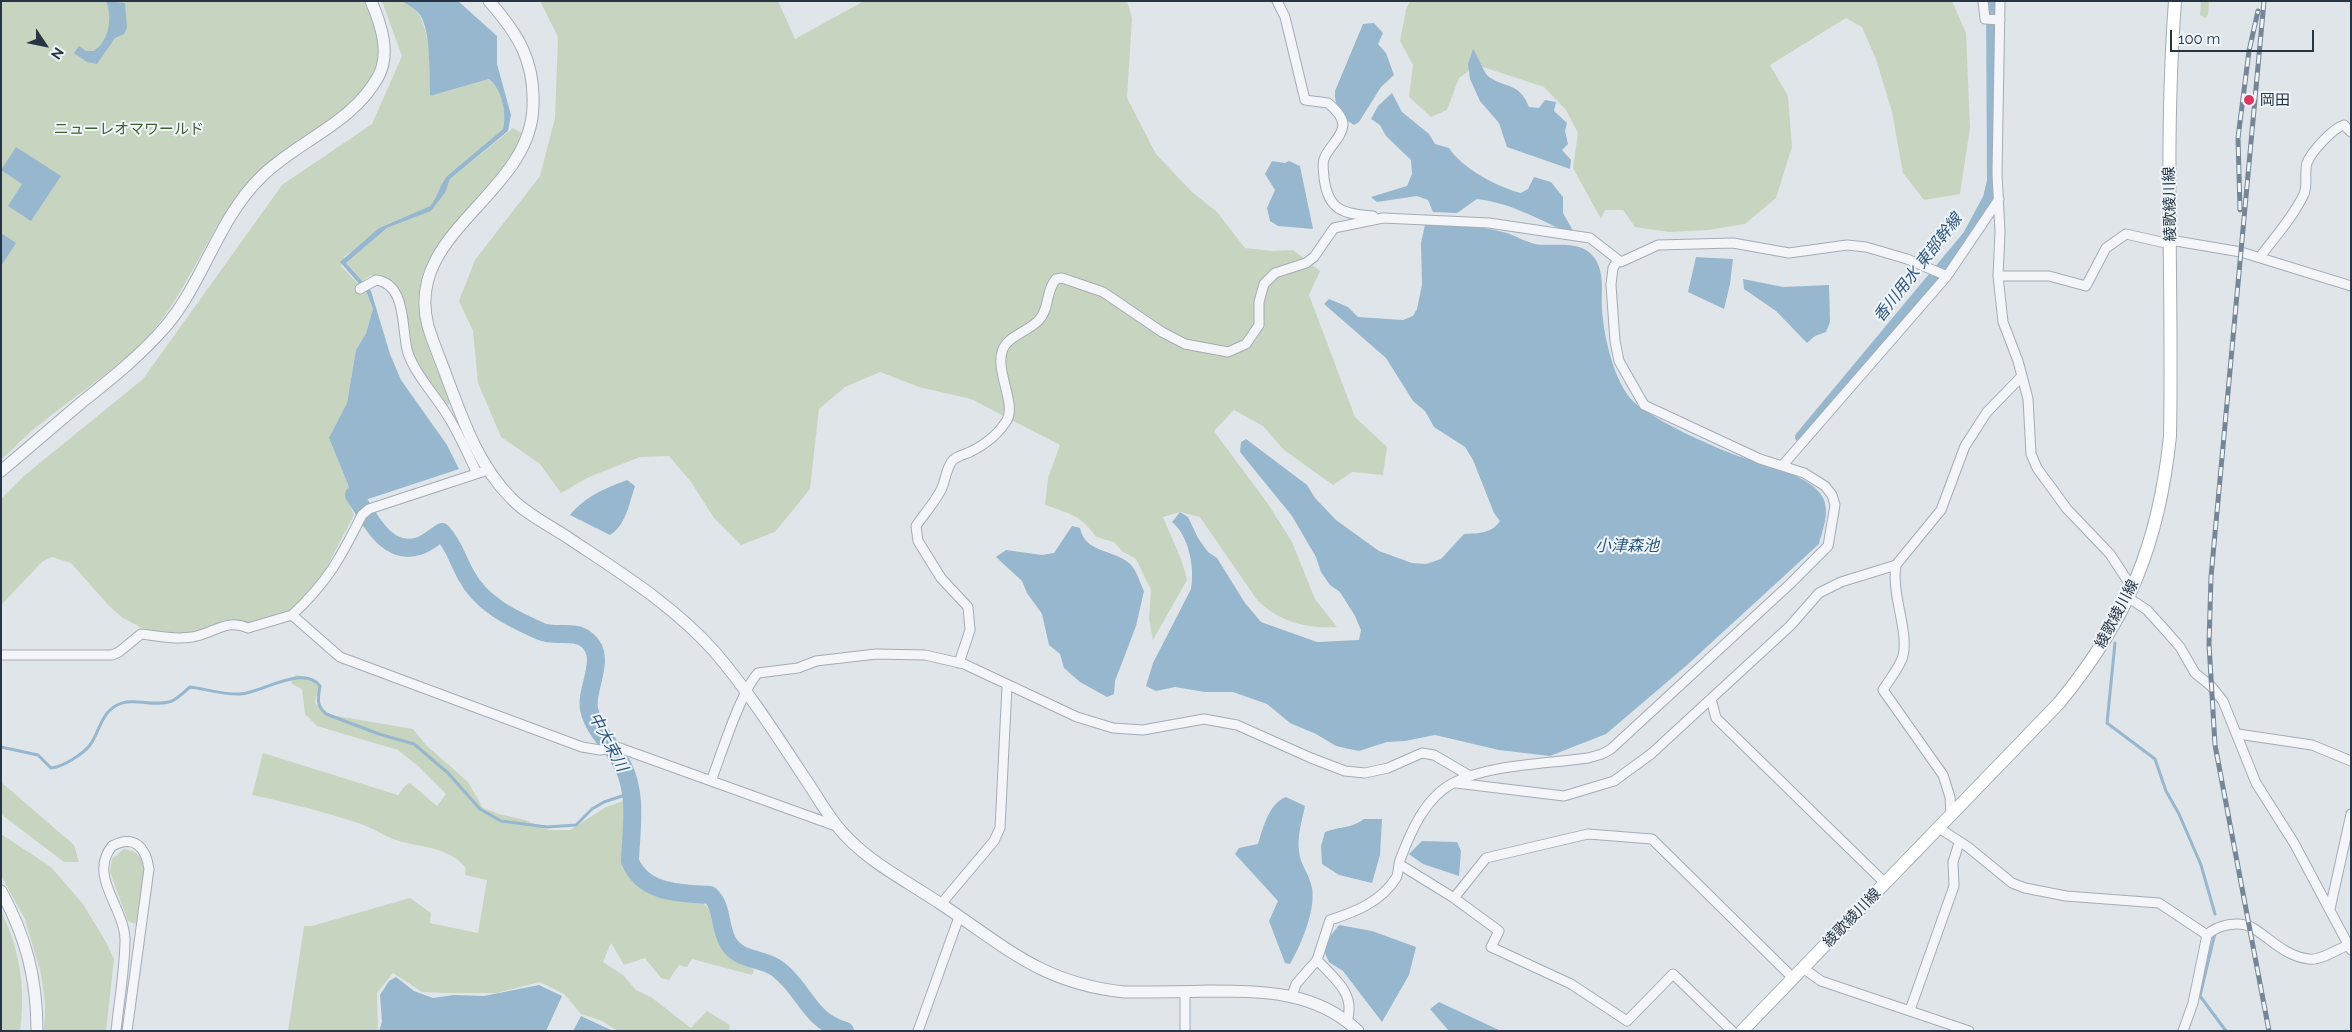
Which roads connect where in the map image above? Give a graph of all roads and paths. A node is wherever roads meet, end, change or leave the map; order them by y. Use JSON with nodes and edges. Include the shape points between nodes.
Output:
{"nodes":[{"id":1,"x":371,"y":1,"type":"edge"},
{"id":2,"x":489,"y":1,"type":"edge"},
{"id":3,"x":1277,"y":1,"type":"edge"},
{"id":4,"x":1983,"y":1,"type":"edge"},
{"id":5,"x":2000,"y":1,"type":"edge"},
{"id":6,"x":2175,"y":1,"type":"edge"},
{"id":7,"x":1994,"y":20,"type":"junction"},
{"id":8,"x":2351,"y":132,"type":"edge"},
{"id":9,"x":1999,"y":199,"type":"junction"},
{"id":10,"x":1383,"y":218,"type":"junction"},
{"id":11,"x":2170,"y":242,"type":"junction"},
{"id":12,"x":2260,"y":257,"type":"junction"},
{"id":13,"x":1617,"y":261,"type":"junction"},
{"id":14,"x":1946,"y":276,"type":"junction"},
{"id":15,"x":1998,"y":276,"type":"junction"},
{"id":16,"x":2351,"y":286,"type":"edge"},
{"id":17,"x":360,"y":289,"type":"dead end"},
{"id":18,"x":2022,"y":376,"type":"junction"},
{"id":19,"x":1782,"y":466,"type":"junction"},
{"id":20,"x":1,"y":471,"type":"edge"},
{"id":21,"x":482,"y":472,"type":"junction"},
{"id":22,"x":1896,"y":566,"type":"junction"},
{"id":23,"x":2131,"y":593,"type":"junction"},
{"id":24,"x":292,"y":615,"type":"junction"},
{"id":25,"x":1,"y":656,"type":"edge"},
{"id":26,"x":959,"y":664,"type":"junction"},
{"id":27,"x":1007,"y":686,"type":"junction"},
{"id":28,"x":746,"y":694,"type":"junction"},
{"id":29,"x":1711,"y":698,"type":"junction"},
{"id":30,"x":2238,"y":734,"type":"junction"},
{"id":31,"x":2351,"y":761,"type":"edge"},
{"id":32,"x":1470,"y":776,"type":"junction"},
{"id":33,"x":711,"y":781,"type":"junction"},
{"id":34,"x":1453,"y":783,"type":"junction"},
{"id":35,"x":2351,"y":814,"type":"edge"},
{"id":36,"x":1951,"y":815,"type":"junction"},
{"id":37,"x":837,"y":826,"type":"junction"},
{"id":38,"x":1939,"y":828,"type":"junction"},
{"id":39,"x":1959,"y":843,"type":"junction"},
{"id":40,"x":1399,"y":864,"type":"junction"},
{"id":41,"x":1885,"y":883,"type":"junction"},
{"id":42,"x":1,"y":891,"type":"edge"},
{"id":43,"x":1454,"y":898,"type":"junction"},
{"id":44,"x":941,"y":904,"type":"junction"},
{"id":45,"x":2330,"y":909,"type":"junction"},
{"id":46,"x":959,"y":917,"type":"junction"},
{"id":47,"x":2207,"y":935,"type":"junction"},
{"id":48,"x":2349,"y":948,"type":"edge"},
{"id":49,"x":1317,"y":960,"type":"junction"},
{"id":50,"x":1803,"y":968,"type":"junction"},
{"id":51,"x":1793,"y":978,"type":"junction"},
{"id":52,"x":1184,"y":992,"type":"junction"},
{"id":53,"x":1292,"y":996,"type":"junction"},
{"id":54,"x":1910,"y":1010,"type":"junction"},
{"id":55,"x":1347,"y":1021,"type":"junction"},
{"id":56,"x":1943,"y":1027,"type":"edge"},
{"id":57,"x":37,"y":1031,"type":"edge"},
{"id":58,"x":116,"y":1031,"type":"edge"},
{"id":59,"x":127,"y":1031,"type":"edge"},
{"id":60,"x":918,"y":1031,"type":"edge"},
{"id":61,"x":1185,"y":1031,"type":"edge"},
{"id":62,"x":1358,"y":1031,"type":"edge"},
{"id":63,"x":1732,"y":1031,"type":"edge"},
{"id":64,"x":1742,"y":1031,"type":"edge"},
{"id":65,"x":1968,"y":1031,"type":"edge"},
{"id":66,"x":2183,"y":1031,"type":"edge"}],
"edges":[{"from":1,"to":20,"type":"street","via":[[384,49],[379,76],[369,91],[340,119],[279,160],[260,178],[230,218],[167,325],[118,373]]},
{"from":2,"to":21,"type":"street","via":[[513,31],[530,64],[534,95],[530,128],[516,162],[442,247],[433,263],[424,295],[432,337]]},
{"from":3,"to":10,"type":"street","via":[[1305,100],[1328,103],[1343,124],[1324,160],[1325,186],[1330,201],[1346,212]]},
{"from":4,"to":7,"type":"street","via":[[1985,19]]},
{"from":5,"to":7,"type":"street"},
{"from":6,"to":11,"type":"main road","name":"綾歌綾川線","via":[[2170,76]]},
{"from":7,"to":9,"type":"street"},
{"from":8,"to":12,"type":"street","via":[[2344,125],[2336,128],[2310,157],[2306,165],[2304,194]]},
{"from":9,"to":14,"type":"street"},
{"from":9,"to":15,"type":"street"},
{"from":10,"to":13,"type":"street","via":[[1489,223],[1590,238]]},
{"from":10,"to":26,"type":"street","via":[[1334,228],[1306,264],[1275,273],[1264,284],[1259,302],[1259,325],[1246,344],[1228,352],[1185,344],[1104,292],[1062,278],[1056,279],[1048,291],[1045,311],[1038,321],[1008,341],[1002,351],[1001,364],[1010,409],[1008,418],[995,436],[982,446],[954,458],[946,470],[942,489],[916,526],[918,541],[941,578],[968,607],[970,630]]},
{"from":11,"to":12,"type":"street","via":[[2210,246]]},
{"from":11,"to":15,"type":"street","via":[[2126,234],[2106,248],[2086,286],[2049,276]]},
{"from":11,"to":23,"type":"main road","name":"綾歌綾川線","via":[[2171,406],[2166,477],[2157,516]]},
{"from":12,"to":16,"type":"street"},
{"from":13,"to":14,"type":"street","via":[[1625,262],[1658,245],[1733,243],[1789,253],[1847,245],[1907,259]]},
{"from":13,"to":19,"type":"street","via":[[1611,285],[1615,341],[1619,361],[1644,405]]},
{"from":14,"to":19,"type":"street"},
{"from":15,"to":18,"type":"street","via":[[2003,322]]},
{"from":17,"to":21,"type":"street","via":[[372,281],[384,282],[398,300],[410,359]]},
{"from":18,"to":22,"type":"street","via":[[1987,412],[1965,446],[1941,510]]},
{"from":18,"to":23,"type":"street","via":[[2028,399],[2031,454],[2038,468],[2067,509],[2110,554]]},
{"from":19,"to":32,"type":"street","via":[[1804,473],[1825,486],[1835,505],[1828,546],[1790,584],[1611,749],[1588,758],[1478,772]]},
{"from":21,"to":24,"type":"street","via":[[366,512],[330,575]]},
{"from":21,"to":28,"type":"street","via":[[512,500],[663,602],[714,651]]},
{"from":22,"to":29,"type":"street","via":[[1841,582],[1819,593],[1790,626]]},
{"from":22,"to":36,"type":"street","via":[[1894,579],[1903,658],[1883,690],[1943,775],[1950,797]]},
{"from":23,"to":30,"type":"street","via":[[2180,647],[2195,673],[2218,694]]},
{"from":23,"to":36,"type":"main road","name":"綾歌綾川線","via":[[2075,683],[2031,734]]},
{"from":24,"to":25,"type":"street","via":[[248,628],[226,624],[213,632],[193,637],[141,634],[112,655]]},
{"from":24,"to":33,"type":"street","via":[[340,657],[582,747],[617,747]]},
{"from":26,"to":27,"type":"street"},
{"from":26,"to":28,"type":"street","via":[[925,654],[876,654],[816,661],[798,668],[758,672]]},
{"from":27,"to":32,"type":"street","via":[[1077,717],[1113,728],[1143,730],[1204,719],[1238,725],[1345,771],[1365,773],[1388,768],[1422,753],[1434,755]]},
{"from":27,"to":44,"type":"street","via":[[1000,828],[994,841]]},
{"from":28,"to":33,"type":"street"},
{"from":28,"to":37,"type":"street"},
{"from":29,"to":34,"type":"street","via":[[1651,754],[1614,781],[1587,791],[1564,796]]},
{"from":29,"to":41,"type":"street","via":[[1716,718]]},
{"from":30,"to":31,"type":"street","via":[[2312,745]]},
{"from":30,"to":45,"type":"street","via":[[2256,783]]},
{"from":32,"to":34,"type":"street"},
{"from":33,"to":37,"type":"street"},
{"from":34,"to":40,"type":"street","via":[[1432,799],[1411,831]]},
{"from":35,"to":45,"type":"street"},
{"from":36,"to":38,"type":"main road","name":"綾歌綾川線"},
{"from":37,"to":44,"type":"street","via":[[873,862]]},
{"from":38,"to":39,"type":"street"},
{"from":38,"to":41,"type":"main road","name":"綾歌綾川線"},
{"from":39,"to":47,"type":"street","via":[[2012,883],[2025,888],[2066,896],[2160,903]]},
{"from":39,"to":54,"type":"street","via":[[1953,862],[1954,886]]},
{"from":40,"to":43,"type":"street"},
{"from":40,"to":49,"type":"street","via":[[1397,877],[1362,910],[1330,920]]},
{"from":41,"to":50,"type":"main road","name":"綾歌綾川線"},
{"from":42,"to":57,"type":"street","via":[[15,916],[27,949],[37,1004]]},
{"from":43,"to":51,"type":"street","via":[[1486,858],[1588,834],[1652,838]]},
{"from":43,"to":63,"type":"street","via":[[1499,931],[1491,947],[1571,984],[1627,1021],[1674,974]]},
{"from":44,"to":46,"type":"street"},
{"from":45,"to":48,"type":"street"},
{"from":46,"to":52,"type":"street","via":[[1018,958],[1073,982],[1124,992]]},
{"from":46,"to":60,"type":"street"},
{"from":47,"to":48,"type":"street","via":[[2214,928],[2239,923],[2253,928],[2291,955],[2311,960]]},
{"from":47,"to":66,"type":"street","via":[[2193,1003]]},
{"from":49,"to":53,"type":"street","via":[[1296,984]]},
{"from":49,"to":55,"type":"street","via":[[1348,998],[1351,1008]]},
{"from":50,"to":51,"type":"main road","name":"綾歌綾川線"},
{"from":50,"to":54,"type":"street","via":[[1821,981]]},
{"from":51,"to":64,"type":"main road","name":"綾歌綾川線"},
{"from":52,"to":53,"type":"street","via":[[1264,991]]},
{"from":52,"to":61,"type":"street"},
{"from":53,"to":55,"type":"street","via":[[1314,1003]]},
{"from":54,"to":56,"type":"street"},
{"from":55,"to":62,"type":"street"},
{"from":56,"to":65,"type":"street"},
{"from":58,"to":59,"type":"street","via":[[125,938],[103,873],[103,863],[112,846],[128,841],[141,846],[149,869]]}]}
